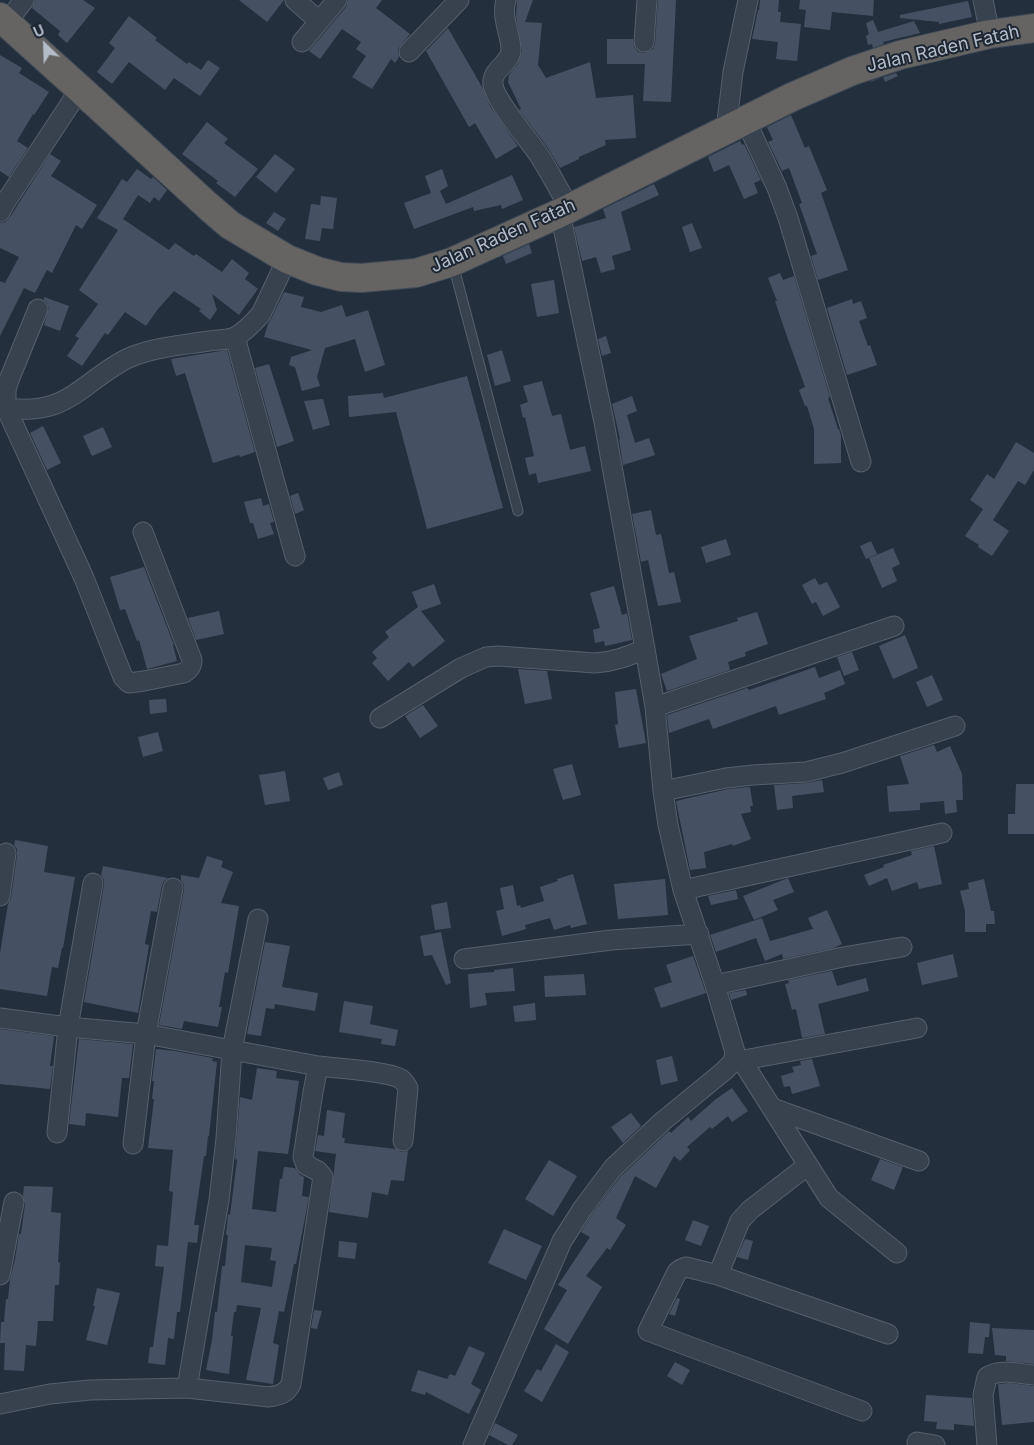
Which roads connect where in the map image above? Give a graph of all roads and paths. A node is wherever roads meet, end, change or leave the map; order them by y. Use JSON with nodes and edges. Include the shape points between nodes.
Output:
{"nodes":[{"id":1,"x":24,"y":0,"type":"edge"},
{"id":2,"x":294,"y":0,"type":"edge"},
{"id":3,"x":337,"y":0,"type":"edge"},
{"id":4,"x":459,"y":0,"type":"edge"},
{"id":5,"x":506,"y":0,"type":"edge"},
{"id":6,"x":647,"y":0,"type":"edge"},
{"id":7,"x":748,"y":0,"type":"edge"},
{"id":8,"x":983,"y":0,"type":"edge"},
{"id":9,"x":3,"y":20,"type":"edge"},
{"id":10,"x":319,"y":21,"type":"junction"},
{"id":11,"x":1034,"y":28,"type":"edge"},
{"id":12,"x":990,"y":34,"type":"junction"},
{"id":13,"x":302,"y":42,"type":"dead end"},
{"id":14,"x":644,"y":42,"type":"dead end"},
{"id":15,"x":409,"y":52,"type":"dead end"},
{"id":16,"x":80,"y":89,"type":"junction"},
{"id":17,"x":736,"y":125,"type":"junction"},
{"id":18,"x":2,"y":205,"type":"edge"},
{"id":19,"x":565,"y":211,"type":"junction"},
{"id":20,"x":287,"y":259,"type":"junction"},
{"id":21,"x":452,"y":262,"type":"junction"},
{"id":22,"x":38,"y":309,"type":"dead end"},
{"id":23,"x":235,"y":337,"type":"junction"},
{"id":24,"x":3,"y":408,"type":"edge"},
{"id":25,"x":861,"y":462,"type":"dead end"},
{"id":26,"x":518,"y":511,"type":"dead end"},
{"id":27,"x":143,"y":532,"type":"dead end"},
{"id":28,"x":295,"y":556,"type":"dead end"},
{"id":29,"x":894,"y":626,"type":"dead end"},
{"id":30,"x":645,"y":649,"type":"junction"},
{"id":31,"x":655,"y":707,"type":"junction"},
{"id":32,"x":380,"y":718,"type":"dead end"},
{"id":33,"x":956,"y":726,"type":"dead end"},
{"id":34,"x":663,"y":791,"type":"junction"},
{"id":35,"x":942,"y":833,"type":"dead end"},
{"id":36,"x":6,"y":853,"type":"dead end"},
{"id":37,"x":93,"y":883,"type":"dead end"},
{"id":38,"x":173,"y":888,"type":"dead end"},
{"id":39,"x":683,"y":890,"type":"junction"},
{"id":40,"x":0,"y":896,"type":"edge"},
{"id":41,"x":258,"y":919,"type":"dead end"},
{"id":42,"x":698,"y":934,"type":"junction"},
{"id":43,"x":902,"y":947,"type":"dead end"},
{"id":44,"x":464,"y":959,"type":"dead end"},
{"id":45,"x":715,"y":985,"type":"junction"},
{"id":46,"x":0,"y":1018,"type":"edge"},
{"id":47,"x":68,"y":1027,"type":"junction"},
{"id":48,"x":917,"y":1028,"type":"dead end"},
{"id":49,"x":146,"y":1034,"type":"junction"},
{"id":50,"x":232,"y":1050,"type":"junction"},
{"id":51,"x":738,"y":1061,"type":"junction"},
{"id":52,"x":318,"y":1066,"type":"junction"},
{"id":53,"x":772,"y":1108,"type":"junction"},
{"id":54,"x":57,"y":1133,"type":"dead end"},
{"id":55,"x":403,"y":1141,"type":"dead end"},
{"id":56,"x":134,"y":1144,"type":"dead end"},
{"id":57,"x":919,"y":1161,"type":"dead end"},
{"id":58,"x":808,"y":1165,"type":"junction"},
{"id":59,"x":14,"y":1202,"type":"dead end"},
{"id":60,"x":897,"y":1253,"type":"dead end"},
{"id":61,"x":0,"y":1275,"type":"edge"},
{"id":62,"x":718,"y":1276,"type":"junction"},
{"id":63,"x":888,"y":1334,"type":"dead end"},
{"id":64,"x":1034,"y":1375,"type":"edge"},
{"id":65,"x":187,"y":1388,"type":"junction"},
{"id":66,"x":0,"y":1404,"type":"edge"},
{"id":67,"x":862,"y":1411,"type":"dead end"},
{"id":68,"x":473,"y":1445,"type":"edge"},
{"id":69,"x":987,"y":1445,"type":"edge"}],
"edges":[{"from":1,"to":9,"type":"street"},
{"from":2,"to":10,"type":"street"},
{"from":3,"to":10,"type":"street"},
{"from":4,"to":15,"type":"street"},
{"from":5,"to":19,"type":"street","via":[[504,15],[510,56],[495,73],[493,86],[540,157]]},
{"from":6,"to":14,"type":"street"},
{"from":7,"to":17,"type":"street","via":[[733,72]]},
{"from":8,"to":12,"type":"street"},
{"from":9,"to":16,"type":"highway","name":"Jalan Raden Fatah"},
{"from":10,"to":13,"type":"street"},
{"from":11,"to":12,"type":"highway","name":"Jalan Raden Fatah"},
{"from":12,"to":17,"type":"highway","name":"Jalan Raden Fatah","via":[[852,70]]},
{"from":16,"to":18,"type":"street"},
{"from":16,"to":20,"type":"highway","name":"Jalan Raden Fatah","via":[[230,225]]},
{"from":17,"to":19,"type":"highway","name":"Jalan Raden Fatah"},
{"from":17,"to":25,"type":"street","via":[[777,188]]},
{"from":19,"to":21,"type":"highway","name":"Jalan Raden Fatah"},
{"from":19,"to":30,"type":"street"},
{"from":20,"to":21,"type":"highway","name":"Jalan Raden Fatah","via":[[317,271],[362,278],[416,273]]},
{"from":20,"to":23,"type":"street","via":[[261,314]]},
{"from":21,"to":26,"type":"lane"},
{"from":22,"to":24,"type":"street","via":[[9,380]]},
{"from":23,"to":24,"type":"street","via":[[148,351],[116,365],[52,405],[36,409]]},
{"from":23,"to":28,"type":"street"},
{"from":24,"to":27,"type":"street","via":[[84,578],[123,677],[129,683],[184,673],[192,665]]},
{"from":29,"to":31,"type":"street"},
{"from":30,"to":31,"type":"street"},
{"from":30,"to":32,"type":"street","via":[[623,658],[595,663],[486,657],[461,668]]},
{"from":31,"to":34,"type":"street"},
{"from":33,"to":34,"type":"street","via":[[806,772],[726,778]]},
{"from":34,"to":39,"type":"street"},
{"from":35,"to":39,"type":"street"},
{"from":36,"to":40,"type":"street"},
{"from":37,"to":47,"type":"street"},
{"from":38,"to":49,"type":"street"},
{"from":39,"to":42,"type":"street"},
{"from":41,"to":50,"type":"street"},
{"from":42,"to":44,"type":"street","via":[[585,943]]},
{"from":42,"to":45,"type":"street"},
{"from":43,"to":45,"type":"street"},
{"from":45,"to":51,"type":"street"},
{"from":46,"to":47,"type":"street"},
{"from":47,"to":49,"type":"street"},
{"from":47,"to":54,"type":"street"},
{"from":48,"to":51,"type":"street"},
{"from":49,"to":50,"type":"street"},
{"from":49,"to":56,"type":"street"},
{"from":50,"to":52,"type":"street"},
{"from":50,"to":65,"type":"street","via":[[219,1200]]},
{"from":51,"to":53,"type":"street"},
{"from":51,"to":68,"type":"street","via":[[663,1121],[613,1168],[583,1208],[562,1241]]},
{"from":52,"to":55,"type":"street","via":[[383,1074],[404,1082],[408,1088]]},
{"from":52,"to":65,"type":"street","via":[[304,1158],[306,1165],[323,1177],[291,1384],[284,1393],[270,1397]]},
{"from":53,"to":57,"type":"street"},
{"from":53,"to":58,"type":"street"},
{"from":58,"to":60,"type":"street","via":[[829,1198]]},
{"from":58,"to":62,"type":"street","via":[[740,1221]]},
{"from":59,"to":61,"type":"street"},
{"from":62,"to":63,"type":"street"},
{"from":62,"to":67,"type":"street","via":[[690,1268],[677,1272],[648,1332]]},
{"from":64,"to":69,"type":"street","via":[[1000,1372],[988,1377],[983,1395]]},
{"from":65,"to":66,"type":"street","via":[[75,1391]]}]}
